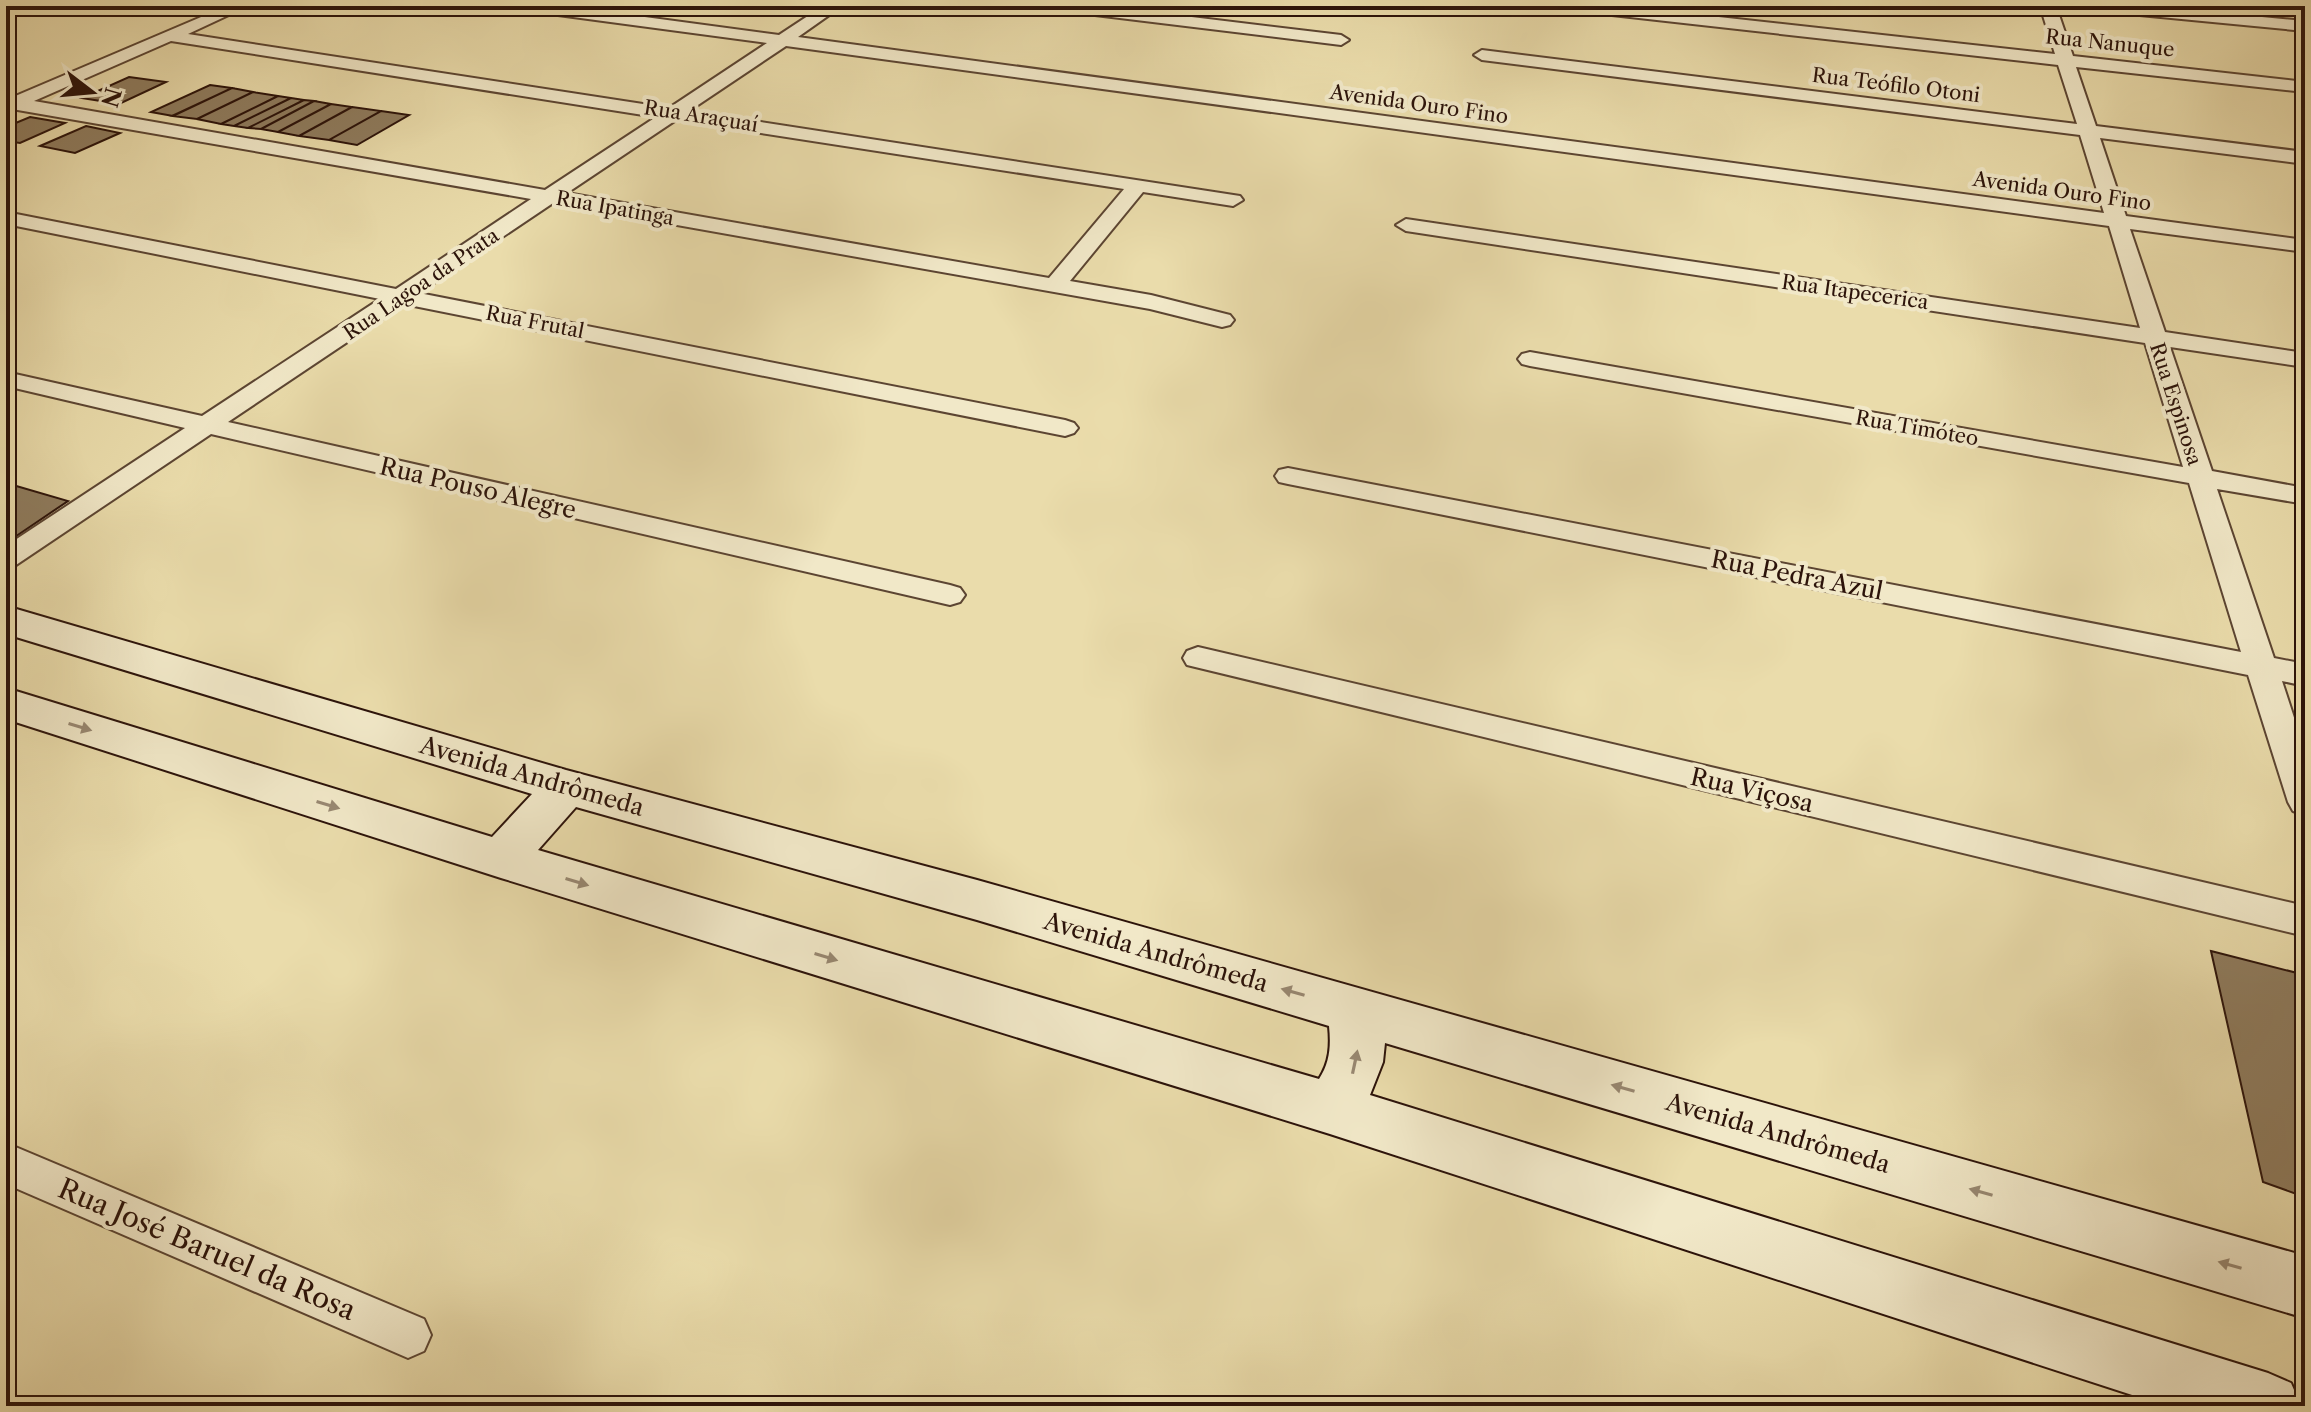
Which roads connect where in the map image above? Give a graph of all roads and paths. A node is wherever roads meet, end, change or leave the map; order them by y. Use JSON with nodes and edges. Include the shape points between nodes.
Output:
{"nodes":[{"id":1,"x":240,"y":6,"type":"edge"},
{"id":2,"x":528,"y":6,"type":"edge"},
{"id":3,"x":834,"y":6,"type":"edge"},
{"id":4,"x":1062,"y":6,"type":"edge"},
{"id":5,"x":1576,"y":6,"type":"edge"},
{"id":6,"x":2048,"y":6,"type":"edge"},
{"id":7,"x":2098,"y":6,"type":"edge"},
{"id":8,"x":2305,"y":26,"type":"edge"},
{"id":9,"x":169,"y":36,"type":"junction"},
{"id":10,"x":783,"y":40,"type":"junction"},
{"id":11,"x":1341,"y":40,"type":"dead end"},
{"id":12,"x":1482,"y":55,"type":"dead end"},
{"id":13,"x":2065,"y":60,"type":"junction"},
{"id":14,"x":2305,"y":87,"type":"edge"},
{"id":15,"x":9,"y":103,"type":"edge"},
{"id":16,"x":676,"y":112,"type":"junction"},
{"id":17,"x":2090,"y":132,"type":"junction"},
{"id":18,"x":2305,"y":158,"type":"edge"},
{"id":19,"x":1138,"y":185,"type":"junction"},
{"id":20,"x":550,"y":197,"type":"junction"},
{"id":21,"x":1233,"y":200,"type":"dead end"},
{"id":22,"x":6,"y":218,"type":"edge"},
{"id":23,"x":2115,"y":220,"type":"junction"},
{"id":24,"x":1406,"y":225,"type":"dead end"},
{"id":25,"x":2305,"y":246,"type":"edge"},
{"id":26,"x":1055,"y":285,"type":"junction"},
{"id":27,"x":403,"y":296,"type":"junction"},
{"id":28,"x":1222,"y":320,"type":"dead end"},
{"id":29,"x":2154,"y":337,"type":"junction"},
{"id":30,"x":1530,"y":359,"type":"dead end"},
{"id":31,"x":2305,"y":360,"type":"edge"},
{"id":32,"x":6,"y":379,"type":"edge"},
{"id":33,"x":207,"y":427,"type":"junction"},
{"id":34,"x":1065,"y":428,"type":"dead end"},
{"id":35,"x":1288,"y":476,"type":"dead end"},
{"id":36,"x":2200,"y":478,"type":"junction"},
{"id":37,"x":2305,"y":496,"type":"edge"},
{"id":38,"x":6,"y":559,"type":"edge"},
{"id":39,"x":950,"y":595,"type":"dead end"},
{"id":40,"x":6,"y":620,"type":"edge"},
{"id":41,"x":1198,"y":658,"type":"dead end"},
{"id":42,"x":2260,"y":666,"type":"junction"},
{"id":43,"x":2305,"y":675,"type":"edge"},
{"id":44,"x":6,"y":703,"type":"edge"},
{"id":45,"x":566,"y":787,"type":"junction"},
{"id":46,"x":2305,"y":802,"type":"edge"},
{"id":47,"x":501,"y":859,"type":"junction"},
{"id":48,"x":2305,"y":921,"type":"edge"},
{"id":49,"x":1353,"y":1009,"type":"junction"},
{"id":50,"x":1330,"y":1108,"type":"junction"},
{"id":51,"x":6,"y":1163,"type":"edge"},
{"id":52,"x":2305,"y":1287,"type":"edge"},
{"id":53,"x":408,"y":1335,"type":"dead end"},
{"id":54,"x":2268,"y":1406,"type":"edge"}],
"edges":[{"from":1,"to":9,"type":"street"},
{"from":2,"to":10,"type":"street","name":"Avenida Ouro Fino"},
{"from":3,"to":10,"type":"street","name":"Rua Lagoa da Prata"},
{"from":4,"to":11,"type":"street"},
{"from":5,"to":13,"type":"street","name":"Rua Nanuque"},
{"from":6,"to":13,"type":"street","name":"Rua Espinosa"},
{"from":7,"to":8,"type":"street"},
{"from":9,"to":15,"type":"street"},
{"from":9,"to":16,"type":"street","name":"Rua Araçuaí"},
{"from":10,"to":16,"type":"street","name":"Rua Lagoa da Prata"},
{"from":10,"to":23,"type":"street","name":"Avenida Ouro Fino"},
{"from":12,"to":17,"type":"street","name":"Rua Teófilo Otoni"},
{"from":13,"to":14,"type":"street","name":"Rua Nanuque"},
{"from":13,"to":17,"type":"street","name":"Rua Espinosa"},
{"from":15,"to":20,"type":"street","name":"Rua Ipatinga"},
{"from":16,"to":19,"type":"street","name":"Rua Araçuaí"},
{"from":16,"to":20,"type":"street","name":"Rua Lagoa da Prata"},
{"from":17,"to":18,"type":"street","name":"Rua Teófilo Otoni"},
{"from":17,"to":23,"type":"street","name":"Rua Espinosa"},
{"from":19,"to":21,"type":"street","name":"Rua Araçuaí"},
{"from":19,"to":26,"type":"street"},
{"from":20,"to":26,"type":"street","name":"Rua Ipatinga"},
{"from":20,"to":27,"type":"street","name":"Rua Lagoa da Prata"},
{"from":22,"to":27,"type":"street","name":"Rua Frutal"},
{"from":23,"to":25,"type":"street","name":"Avenida Ouro Fino"},
{"from":23,"to":29,"type":"street","name":"Rua Espinosa"},
{"from":24,"to":29,"type":"street","name":"Rua Itapecerica"},
{"from":26,"to":28,"type":"street","name":"Rua Ipatinga"},
{"from":27,"to":33,"type":"street","name":"Rua Lagoa da Prata"},
{"from":27,"to":34,"type":"street","name":"Rua Frutal"},
{"from":29,"to":31,"type":"street","name":"Rua Itapecerica"},
{"from":29,"to":36,"type":"street","name":"Rua Espinosa"},
{"from":30,"to":36,"type":"street","name":"Rua Timóteo"},
{"from":32,"to":33,"type":"street","name":"Rua Pouso Alegre"},
{"from":33,"to":38,"type":"street","name":"Rua Lagoa da Prata"},
{"from":33,"to":39,"type":"street","name":"Rua Pouso Alegre"},
{"from":35,"to":42,"type":"street","name":"Rua Pedra Azul"},
{"from":36,"to":37,"type":"street","name":"Rua Timóteo"},
{"from":36,"to":42,"type":"street","name":"Rua Espinosa"},
{"from":40,"to":45,"type":"main road","name":"Avenida Andrômeda"},
{"from":41,"to":48,"type":"street","name":"Rua Viçosa"},
{"from":42,"to":43,"type":"street","name":"Rua Pedra Azul"},
{"from":42,"to":46,"type":"street","name":"Rua Espinosa"},
{"from":44,"to":47,"type":"main road","one_way":true},
{"from":45,"to":47,"type":"main road"},
{"from":49,"to":45,"type":"main road","name":"Avenida Andrômeda","one_way":true},
{"from":47,"to":50,"type":"main road","one_way":true},
{"from":50,"to":49,"type":"main road","one_way":true,"via":[[1348,1087],[1357,1064],[1359,1036]]},
{"from":52,"to":49,"type":"main road","name":"Avenida Andrômeda","one_way":true},
{"from":50,"to":54,"type":"main road"},
{"from":51,"to":53,"type":"street","name":"Rua José Baruel da Rosa"}]}
